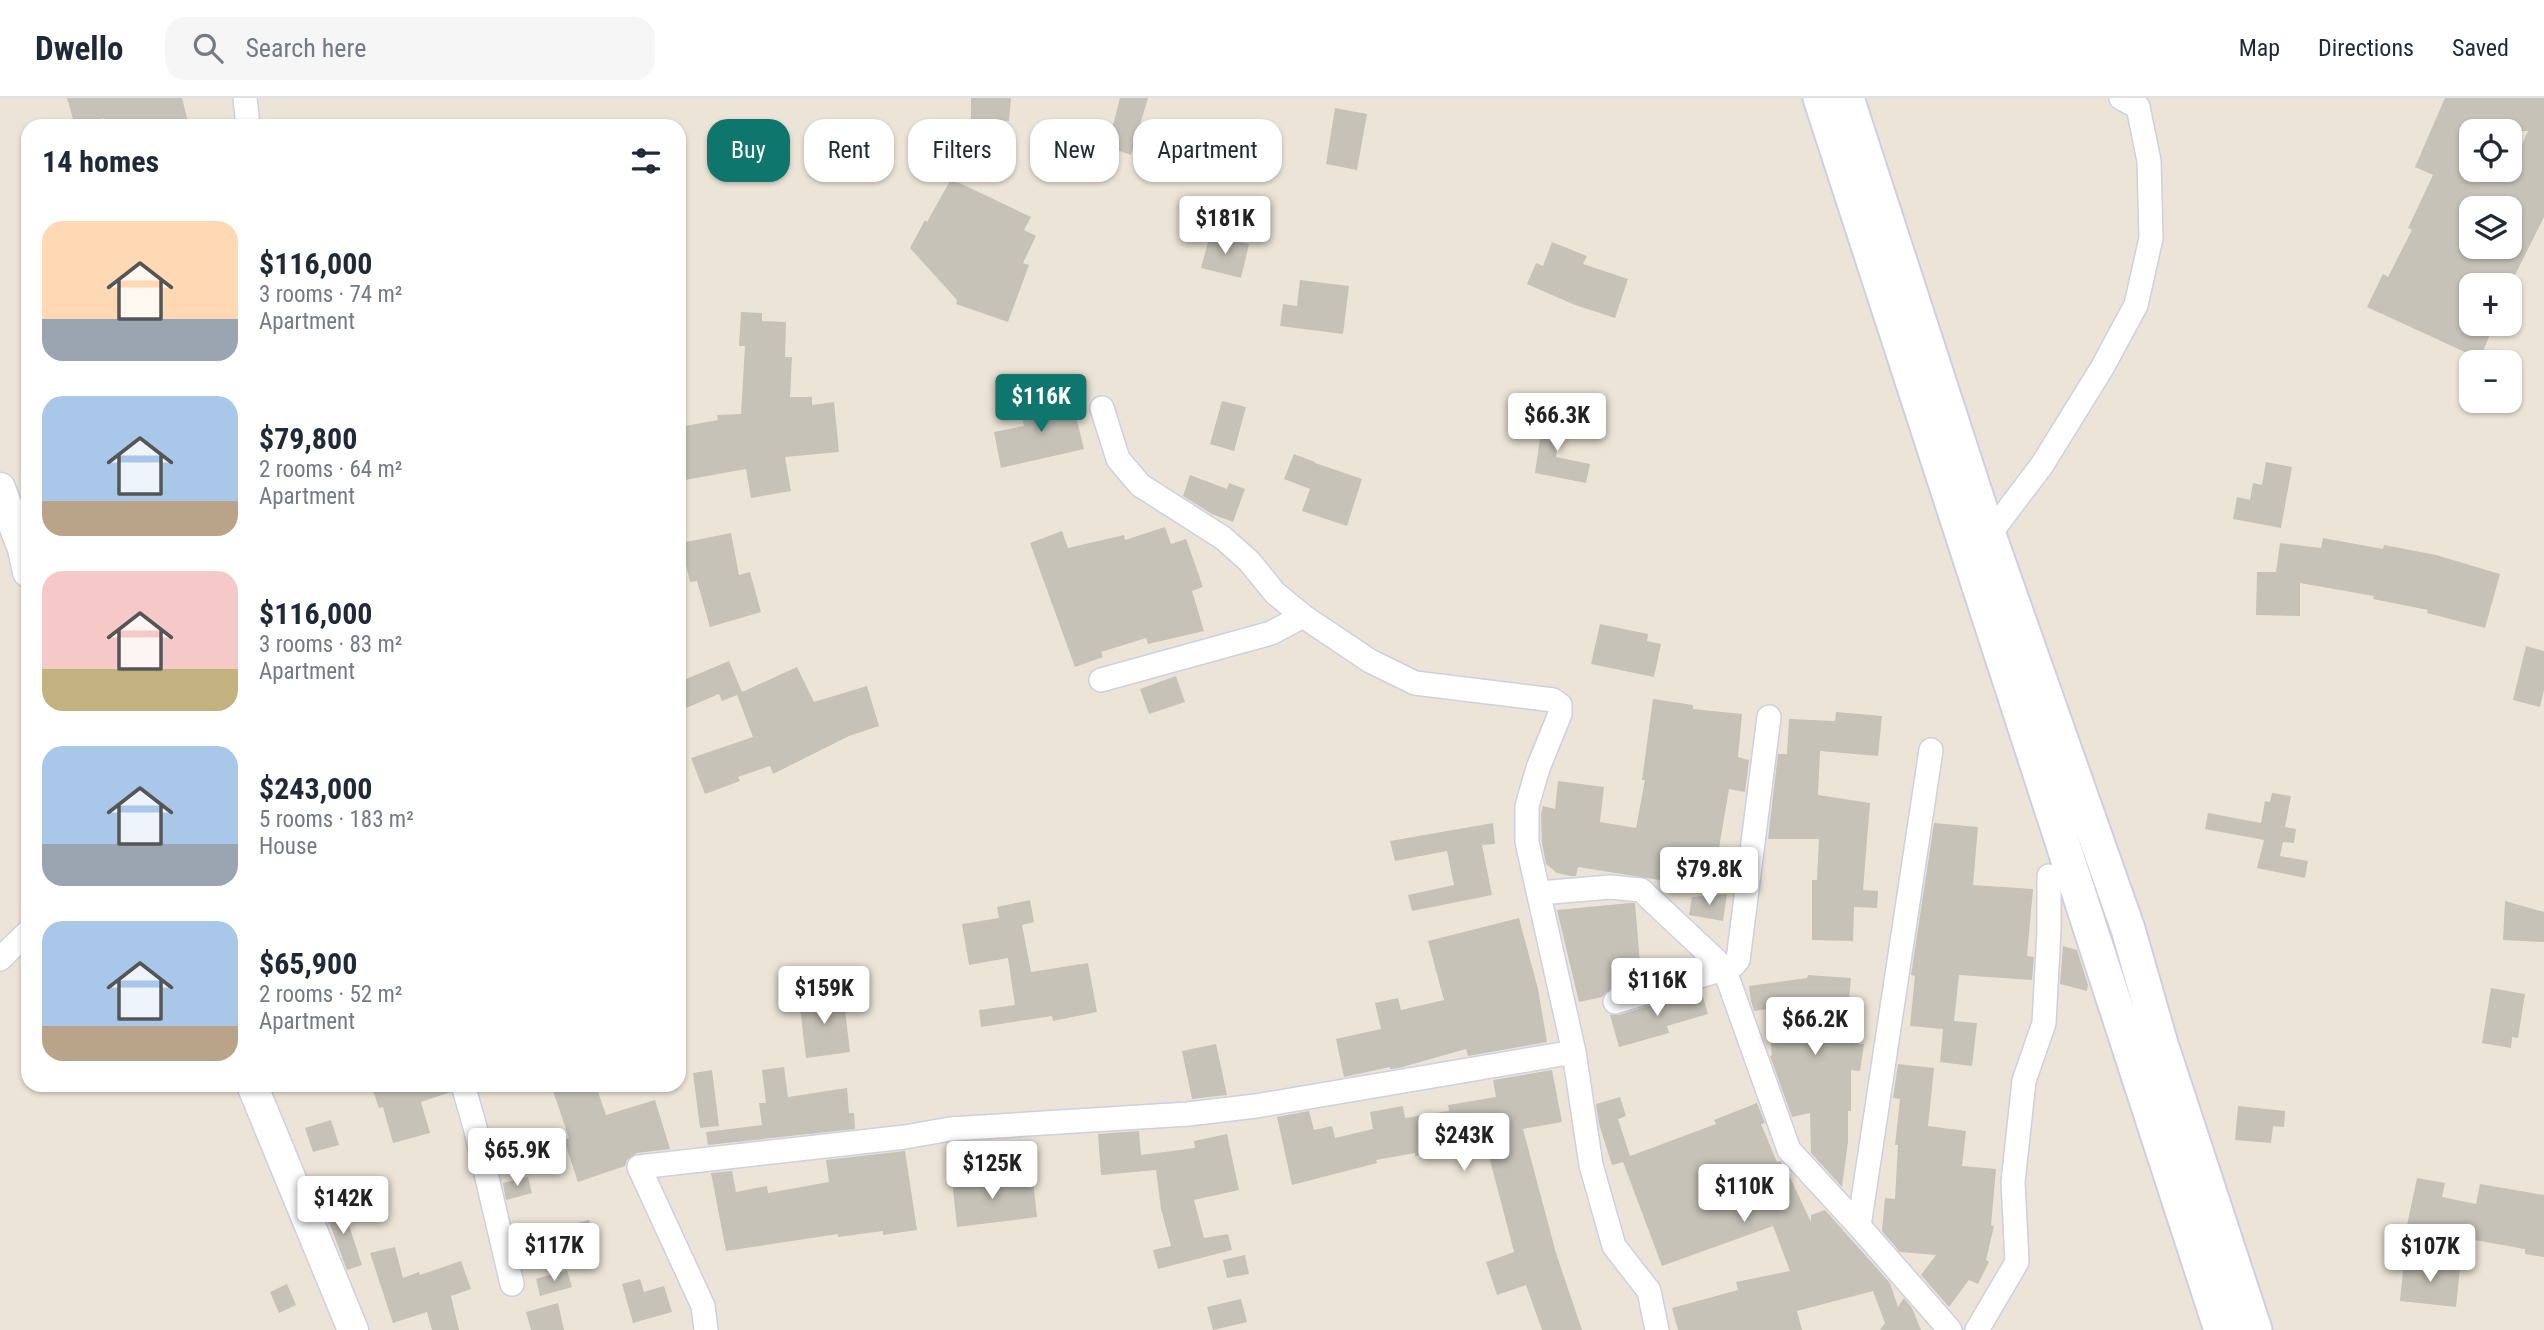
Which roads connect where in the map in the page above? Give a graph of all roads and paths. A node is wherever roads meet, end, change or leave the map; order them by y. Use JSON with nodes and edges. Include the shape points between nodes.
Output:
{"nodes":[{"id":1,"x":245,"y":98,"type":"edge"},
{"id":2,"x":1820,"y":98,"type":"edge"},
{"id":3,"x":1847,"y":98,"type":"edge"},
{"id":4,"x":2121,"y":98,"type":"edge"},
{"id":5,"x":247,"y":119,"type":"edge"},
{"id":6,"x":1102,"y":408,"type":"dead end"},
{"id":7,"x":0,"y":488,"type":"edge"},
{"id":8,"x":1989,"y":536,"type":"junction"},
{"id":9,"x":21,"y":544,"type":"edge"},
{"id":10,"x":1303,"y":616,"type":"junction"},
{"id":11,"x":1101,"y":680,"type":"dead end"},
{"id":12,"x":1769,"y":718,"type":"dead end"},
{"id":13,"x":1931,"y":750,"type":"dead end"},
{"id":14,"x":2049,"y":876,"type":"dead end"},
{"id":15,"x":1540,"y":893,"type":"junction"},
{"id":16,"x":21,"y":939,"type":"edge"},
{"id":17,"x":0,"y":959,"type":"edge"},
{"id":18,"x":1724,"y":968,"type":"junction"},
{"id":19,"x":1615,"y":1002,"type":"dead end"},
{"id":20,"x":1574,"y":1052,"type":"junction"},
{"id":21,"x":255,"y":1092,"type":"edge"},
{"id":22,"x":465,"y":1092,"type":"edge"},
{"id":23,"x":1859,"y":1226,"type":"junction"},
{"id":24,"x":512,"y":1284,"type":"dead end"},
{"id":25,"x":353,"y":1330,"type":"edge"},
{"id":26,"x":706,"y":1330,"type":"edge"},
{"id":27,"x":1657,"y":1330,"type":"edge"},
{"id":28,"x":1950,"y":1330,"type":"edge"},
{"id":29,"x":1977,"y":1330,"type":"edge"},
{"id":30,"x":2221,"y":1330,"type":"edge"},
{"id":31,"x":2255,"y":1330,"type":"edge"}],
"edges":[{"from":1,"to":5,"type":"street"},
{"from":2,"to":30,"type":"main road"},
{"from":3,"to":8,"type":"main road"},
{"from":4,"to":8,"type":"street","via":[[2138,107],[2149,161],[2151,238],[2136,305],[2042,465]]},
{"from":6,"to":10,"type":"street","via":[[1118,459],[1140,485],[1223,538]]},
{"from":7,"to":9,"type":"street"},
{"from":8,"to":31,"type":"main road","via":[[2128,929]]},
{"from":10,"to":11,"type":"street","via":[[1271,633]]},
{"from":10,"to":15,"type":"street","via":[[1370,662],[1415,683],[1553,700],[1560,705],[1527,806],[1527,842]]},
{"from":12,"to":18,"type":"street","via":[[1740,954],[1733,966]]},
{"from":13,"to":23,"type":"street"},
{"from":14,"to":29,"type":"street","via":[[2044,1023],[2024,1081],[2013,1182],[2017,1262]]},
{"from":15,"to":18,"type":"street","via":[[1610,887],[1642,890]]},
{"from":15,"to":20,"type":"street"},
{"from":16,"to":17,"type":"street"},
{"from":18,"to":19,"type":"street"},
{"from":18,"to":23,"type":"street","via":[[1789,1150]]},
{"from":20,"to":26,"type":"street","via":[[1256,1106],[950,1129],[639,1167],[703,1306]]},
{"from":20,"to":27,"type":"street","via":[[1591,1165],[1614,1246],[1649,1291]]},
{"from":21,"to":25,"type":"street"},
{"from":22,"to":24,"type":"street"},
{"from":23,"to":28,"type":"street"}]}
